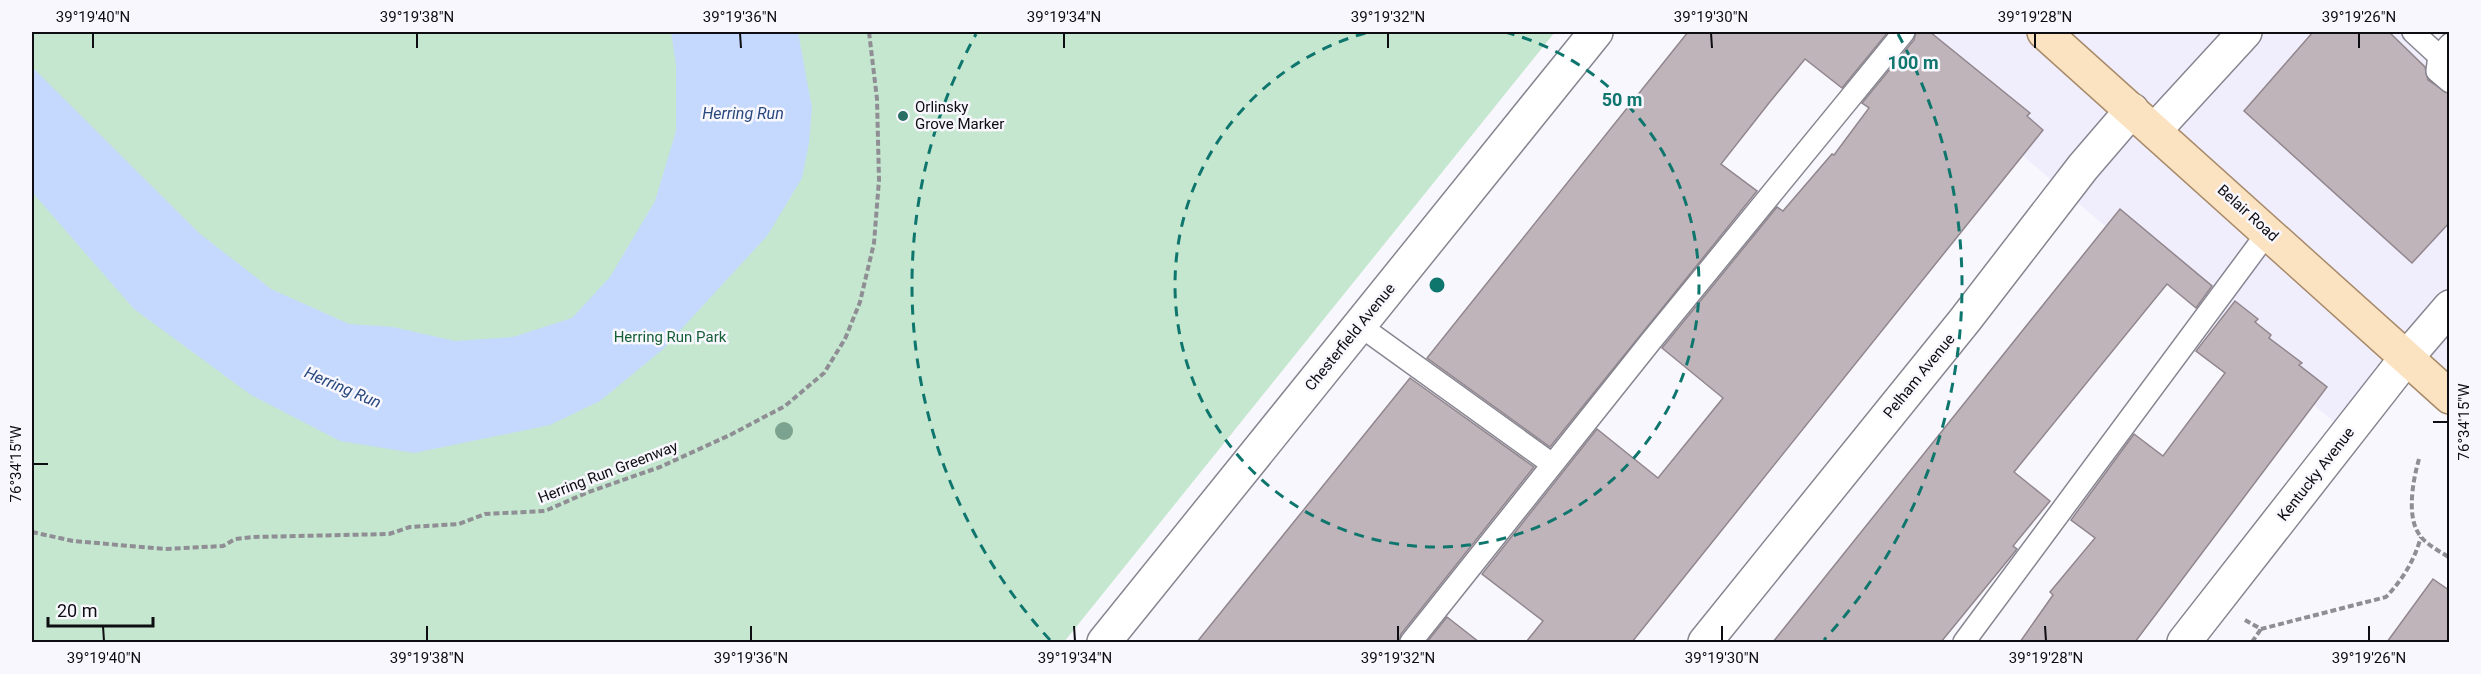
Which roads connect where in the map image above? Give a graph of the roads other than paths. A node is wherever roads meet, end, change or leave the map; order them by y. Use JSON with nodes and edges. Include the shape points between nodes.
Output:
{"nodes":[{"id":1,"x":1596,"y":32,"type":"edge"},
{"id":2,"x":1904,"y":32,"type":"edge"},
{"id":3,"x":2044,"y":32,"type":"edge"},
{"id":4,"x":2245,"y":32,"type":"edge"},
{"id":5,"x":2413,"y":32,"type":"edge"},
{"id":6,"x":2444,"y":50,"type":"edge"},
{"id":7,"x":2450,"y":82,"type":"edge"},
{"id":8,"x":2143,"y":120,"type":"junction"},
{"id":9,"x":2268,"y":232,"type":"junction"},
{"id":10,"x":2450,"y":307,"type":"edge"},
{"id":11,"x":1359,"y":325,"type":"junction"},
{"id":12,"x":2407,"y":357,"type":"junction"},
{"id":13,"x":2450,"y":397,"type":"edge"},
{"id":14,"x":1552,"y":464,"type":"junction"},
{"id":15,"x":1104,"y":642,"type":"edge"},
{"id":16,"x":1411,"y":642,"type":"edge"},
{"id":17,"x":1705,"y":642,"type":"edge"},
{"id":18,"x":1964,"y":642,"type":"edge"},
{"id":19,"x":2184,"y":642,"type":"edge"}],
"edges":[{"from":1,"to":11,"type":"street","name":"Chesterfield Avenue"},
{"from":2,"to":14,"type":"lane"},
{"from":3,"to":8,"type":"main road","name":"Belair Road"},
{"from":4,"to":8,"type":"street","name":"Pelham Avenue"},
{"from":5,"to":6,"type":"lane"},
{"from":6,"to":7,"type":"lane","via":[[2438,71]]},
{"from":8,"to":9,"type":"main road","name":"Belair Road"},
{"from":8,"to":17,"type":"street","name":"Pelham Avenue","via":[[2083,167]]},
{"from":9,"to":12,"type":"main road","name":"Belair Road"},
{"from":9,"to":18,"type":"lane"},
{"from":10,"to":12,"type":"street","name":"Kentucky Avenue"},
{"from":11,"to":14,"type":"lane"},
{"from":11,"to":15,"type":"street","name":"Chesterfield Avenue"},
{"from":12,"to":13,"type":"main road","name":"Belair Road"},
{"from":12,"to":19,"type":"street","name":"Kentucky Avenue"},
{"from":14,"to":16,"type":"lane"}]}
